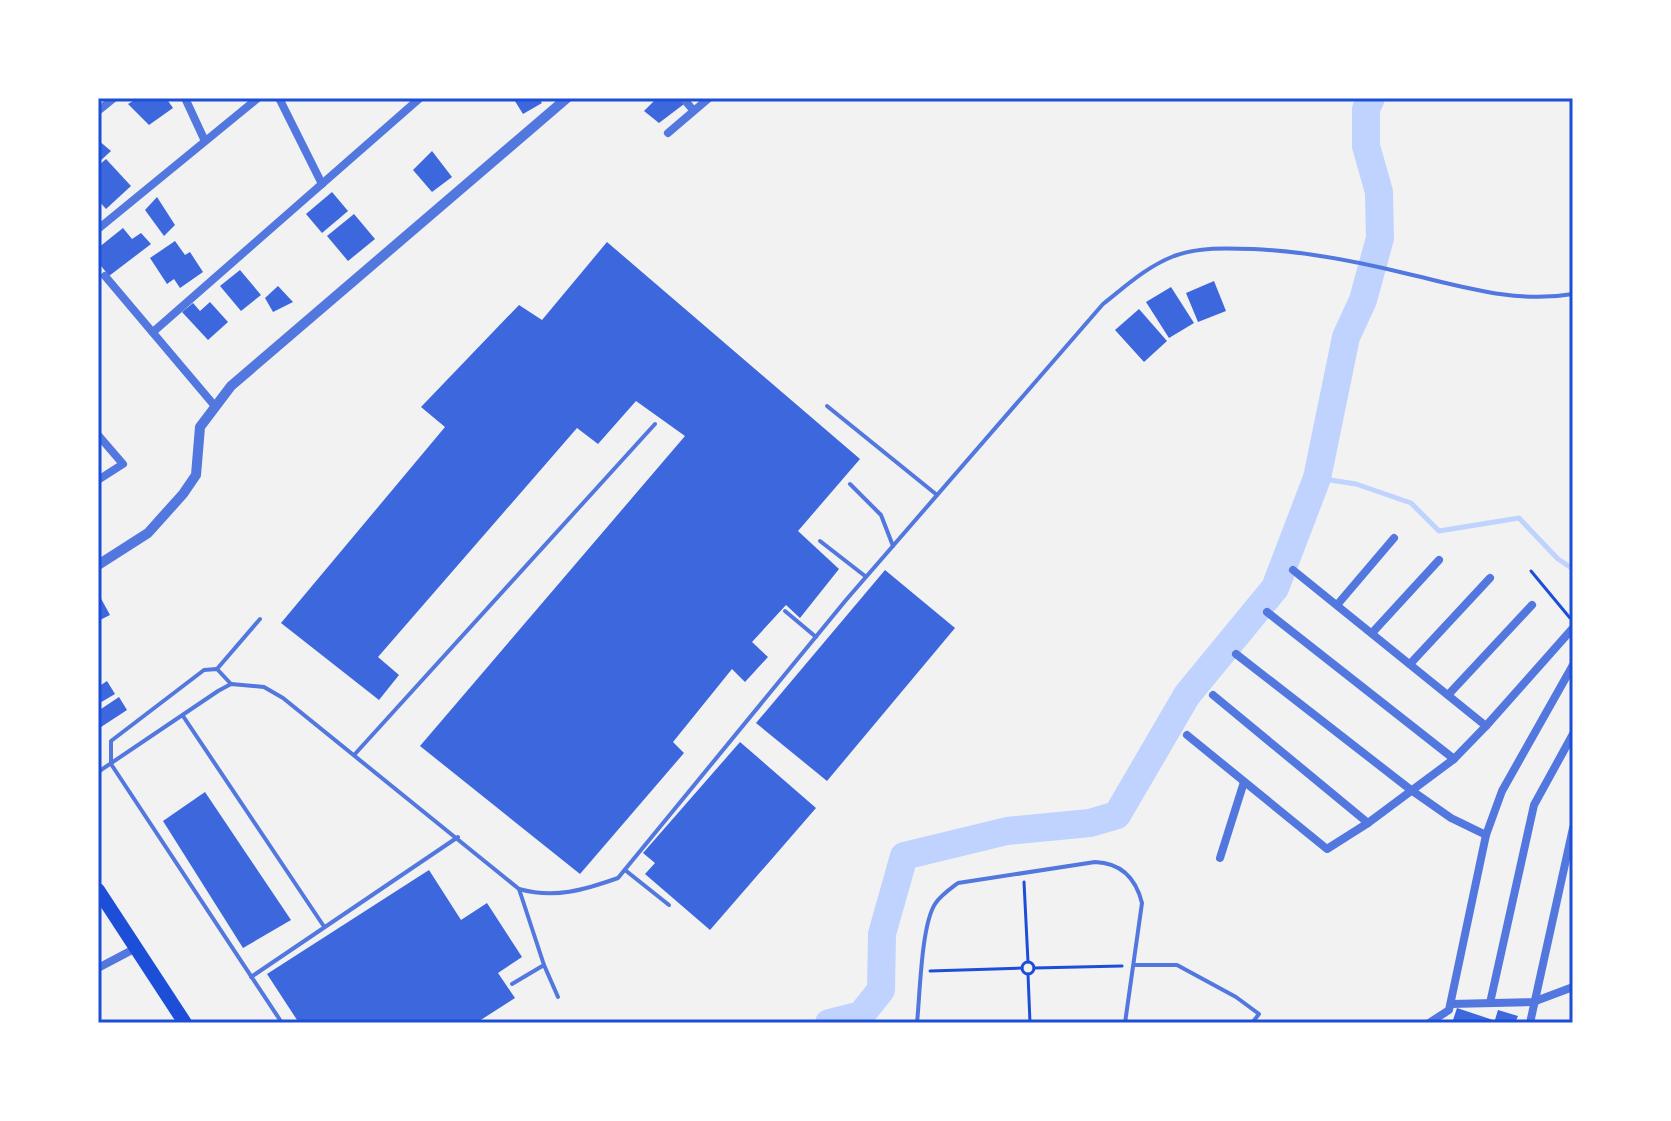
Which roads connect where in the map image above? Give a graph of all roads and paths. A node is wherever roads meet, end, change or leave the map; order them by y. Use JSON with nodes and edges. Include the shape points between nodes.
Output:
{"nodes":[{"id":1,"x":114,"y":98,"type":"edge"},
{"id":2,"x":185,"y":98,"type":"edge"},
{"id":3,"x":258,"y":98,"type":"edge"},
{"id":4,"x":279,"y":98,"type":"edge"},
{"id":5,"x":420,"y":98,"type":"edge"},
{"id":6,"x":567,"y":98,"type":"edge"},
{"id":7,"x":683,"y":98,"type":"edge"},
{"id":8,"x":709,"y":98,"type":"edge"},
{"id":9,"x":693,"y":110,"type":"junction"},
{"id":10,"x":98,"y":111,"type":"edge"},
{"id":11,"x":668,"y":133,"type":"dead end"},
{"id":12,"x":204,"y":139,"type":"junction"},
{"id":13,"x":322,"y":184,"type":"junction"},
{"id":14,"x":98,"y":229,"type":"edge"},
{"id":15,"x":105,"y":276,"type":"dead end"},
{"id":16,"x":1573,"y":294,"type":"edge"},
{"id":17,"x":153,"y":332,"type":"junction"},
{"id":18,"x":214,"y":405,"type":"junction"},
{"id":19,"x":827,"y":406,"type":"dead end"},
{"id":20,"x":655,"y":424,"type":"dead end"},
{"id":21,"x":98,"y":435,"type":"edge"},
{"id":22,"x":98,"y":480,"type":"edge"},
{"id":23,"x":850,"y":484,"type":"dead end"},
{"id":24,"x":937,"y":496,"type":"junction"},
{"id":25,"x":1394,"y":538,"type":"dead end"},
{"id":26,"x":820,"y":541,"type":"dead end"},
{"id":27,"x":893,"y":546,"type":"junction"},
{"id":28,"x":1439,"y":560,"type":"dead end"},
{"id":29,"x":98,"y":565,"type":"edge"},
{"id":30,"x":1293,"y":570,"type":"dead end"},
{"id":31,"x":1531,"y":571,"type":"dead end"},
{"id":32,"x":866,"y":577,"type":"junction"},
{"id":33,"x":1490,"y":578,"type":"dead end"},
{"id":34,"x":1337,"y":605,"type":"junction"},
{"id":35,"x":1532,"y":605,"type":"dead end"},
{"id":36,"x":785,"y":611,"type":"dead end"},
{"id":37,"x":1267,"y":612,"type":"dead end"},
{"id":38,"x":260,"y":619,"type":"dead end"},
{"id":39,"x":1573,"y":622,"type":"edge"},
{"id":40,"x":1573,"y":628,"type":"edge"},
{"id":41,"x":1372,"y":633,"type":"junction"},
{"id":42,"x":816,"y":637,"type":"junction"},
{"id":43,"x":1236,"y":654,"type":"dead end"},
{"id":44,"x":1410,"y":664,"type":"junction"},
{"id":45,"x":1573,"y":665,"type":"edge"},
{"id":46,"x":217,"y":669,"type":"junction"},
{"id":47,"x":231,"y":684,"type":"junction"},
{"id":48,"x":1213,"y":695,"type":"dead end"},
{"id":49,"x":1448,"y":695,"type":"junction"},
{"id":50,"x":183,"y":716,"type":"junction"},
{"id":51,"x":1486,"y":726,"type":"junction"},
{"id":52,"x":1573,"y":734,"type":"edge"},
{"id":53,"x":1187,"y":735,"type":"dead end"},
{"id":54,"x":355,"y":754,"type":"junction"},
{"id":55,"x":1454,"y":759,"type":"junction"},
{"id":56,"x":111,"y":764,"type":"junction"},
{"id":57,"x":98,"y":772,"type":"edge"},
{"id":58,"x":1244,"y":782,"type":"junction"},
{"id":59,"x":1411,"y":790,"type":"junction"},
{"id":60,"x":1368,"y":823,"type":"junction"},
{"id":61,"x":1573,"y":828,"type":"edge"},
{"id":62,"x":1486,"y":835,"type":"junction"},
{"id":63,"x":458,"y":837,"type":"junction"},
{"id":64,"x":1220,"y":858,"type":"dead end"},
{"id":65,"x":625,"y":870,"type":"junction"},
{"id":66,"x":1024,"y":873,"type":"junction"},
{"id":67,"x":519,"y":889,"type":"junction"},
{"id":68,"x":98,"y":890,"type":"edge"},
{"id":69,"x":669,"y":905,"type":"dead end"},
{"id":70,"x":323,"y":925,"type":"junction"},
{"id":71,"x":136,"y":948,"type":"junction"},
{"id":72,"x":1028,"y":962,"type":"junction"},
{"id":73,"x":544,"y":965,"type":"junction"},
{"id":74,"x":1134,"y":965,"type":"junction"},
{"id":75,"x":98,"y":968,"type":"edge"},
{"id":76,"x":1022,"y":968,"type":"junction"},
{"id":77,"x":1034,"y":968,"type":"junction"},
{"id":78,"x":922,"y":971,"type":"junction"},
{"id":79,"x":1028,"y":974,"type":"junction"},
{"id":80,"x":251,"y":977,"type":"junction"},
{"id":81,"x":512,"y":984,"type":"dead end"},
{"id":82,"x":1573,"y":987,"type":"edge"},
{"id":83,"x":558,"y":997,"type":"dead end"},
{"id":84,"x":1533,"y":1002,"type":"junction"},
{"id":85,"x":1490,"y":1003,"type":"junction"},
{"id":86,"x":1451,"y":1004,"type":"junction"},
{"id":87,"x":185,"y":1023,"type":"edge"},
{"id":88,"x":282,"y":1023,"type":"edge"},
{"id":89,"x":917,"y":1023,"type":"edge"},
{"id":90,"x":1030,"y":1023,"type":"edge"},
{"id":91,"x":1125,"y":1023,"type":"edge"},
{"id":92,"x":1252,"y":1023,"type":"edge"},
{"id":93,"x":1429,"y":1023,"type":"edge"},
{"id":94,"x":1530,"y":1023,"type":"edge"}],
"edges":[{"from":1,"to":10,"type":"street"},
{"from":2,"to":12,"type":"street"},
{"from":3,"to":12,"type":"street"},
{"from":4,"to":13,"type":"street"},
{"from":5,"to":13,"type":"street"},
{"from":6,"to":18,"type":"street"},
{"from":7,"to":9,"type":"street"},
{"from":8,"to":9,"type":"street"},
{"from":9,"to":11,"type":"street"},
{"from":12,"to":14,"type":"street"},
{"from":13,"to":17,"type":"street"},
{"from":15,"to":17,"type":"street"},
{"from":16,"to":24,"type":"lane","via":[[1492,295],[1354,261],[1269,250],[1214,248],[1177,255],[1148,268],[1103,304]]},
{"from":17,"to":18,"type":"street"},
{"from":18,"to":29,"type":"street","via":[[200,427],[196,475],[183,494],[148,533]]},
{"from":19,"to":24,"type":"lane"},
{"from":20,"to":54,"type":"lane"},
{"from":21,"to":22,"type":"street","via":[[123,464]]},
{"from":23,"to":27,"type":"lane","via":[[881,515]]},
{"from":24,"to":27,"type":"lane"},
{"from":25,"to":34,"type":"street"},
{"from":26,"to":32,"type":"lane"},
{"from":27,"to":32,"type":"lane"},
{"from":28,"to":41,"type":"street"},
{"from":30,"to":34,"type":"street"},
{"from":31,"to":39,"type":"path"},
{"from":32,"to":42,"type":"lane"},
{"from":33,"to":44,"type":"street"},
{"from":34,"to":41,"type":"street"},
{"from":35,"to":49,"type":"street"},
{"from":36,"to":42,"type":"lane"},
{"from":37,"to":55,"type":"street"},
{"from":38,"to":46,"type":"lane"},
{"from":40,"to":51,"type":"street"},
{"from":41,"to":44,"type":"street"},
{"from":42,"to":65,"type":"lane"},
{"from":43,"to":59,"type":"street"},
{"from":44,"to":49,"type":"street"},
{"from":45,"to":62,"type":"street","via":[[1502,791]]},
{"from":46,"to":47,"type":"lane"},
{"from":46,"to":56,"type":"lane","via":[[204,670],[111,741]]},
{"from":47,"to":50,"type":"lane"},
{"from":47,"to":54,"type":"lane","via":[[264,687]]},
{"from":48,"to":60,"type":"street"},
{"from":49,"to":51,"type":"street"},
{"from":50,"to":56,"type":"lane"},
{"from":50,"to":70,"type":"lane"},
{"from":51,"to":55,"type":"street"},
{"from":52,"to":85,"type":"street","via":[[1534,805]]},
{"from":53,"to":58,"type":"street"},
{"from":54,"to":63,"type":"lane"},
{"from":55,"to":59,"type":"street"},
{"from":56,"to":57,"type":"lane"},
{"from":56,"to":80,"type":"lane"},
{"from":58,"to":60,"type":"street","via":[[1327,849]]},
{"from":58,"to":64,"type":"street"},
{"from":59,"to":60,"type":"street"},
{"from":59,"to":62,"type":"street"},
{"from":61,"to":84,"type":"street"},
{"from":62,"to":86,"type":"street"},
{"from":63,"to":67,"type":"lane"},
{"from":63,"to":70,"type":"lane"},
{"from":65,"to":67,"type":"lane","via":[[618,878],[577,892]]},
{"from":65,"to":69,"type":"lane"},
{"from":66,"to":72,"type":"path"},
{"from":66,"to":74,"type":"lane","via":[[1095,862],[1123,870],[1138,885],[1142,903]]},
{"from":66,"to":78,"type":"lane","via":[[958,883],[937,901]]},
{"from":67,"to":73,"type":"lane"},
{"from":68,"to":71,"type":"main road"},
{"from":70,"to":80,"type":"lane"},
{"from":71,"to":75,"type":"street"},
{"from":71,"to":87,"type":"main road"},
{"from":72,"to":76,"type":"path"},
{"from":72,"to":77,"type":"path"},
{"from":73,"to":81,"type":"lane"},
{"from":73,"to":83,"type":"lane"},
{"from":74,"to":77,"type":"path"},
{"from":74,"to":91,"type":"lane"},
{"from":74,"to":92,"type":"lane","via":[[1177,965],[1259,1014]]},
{"from":76,"to":78,"type":"path"},
{"from":76,"to":79,"type":"path"},
{"from":77,"to":79,"type":"path"},
{"from":78,"to":89,"type":"lane"},
{"from":79,"to":90,"type":"path"},
{"from":80,"to":88,"type":"lane"},
{"from":82,"to":84,"type":"street"},
{"from":84,"to":85,"type":"street"},
{"from":84,"to":94,"type":"street"},
{"from":85,"to":86,"type":"street"},
{"from":86,"to":93,"type":"street"}]}
